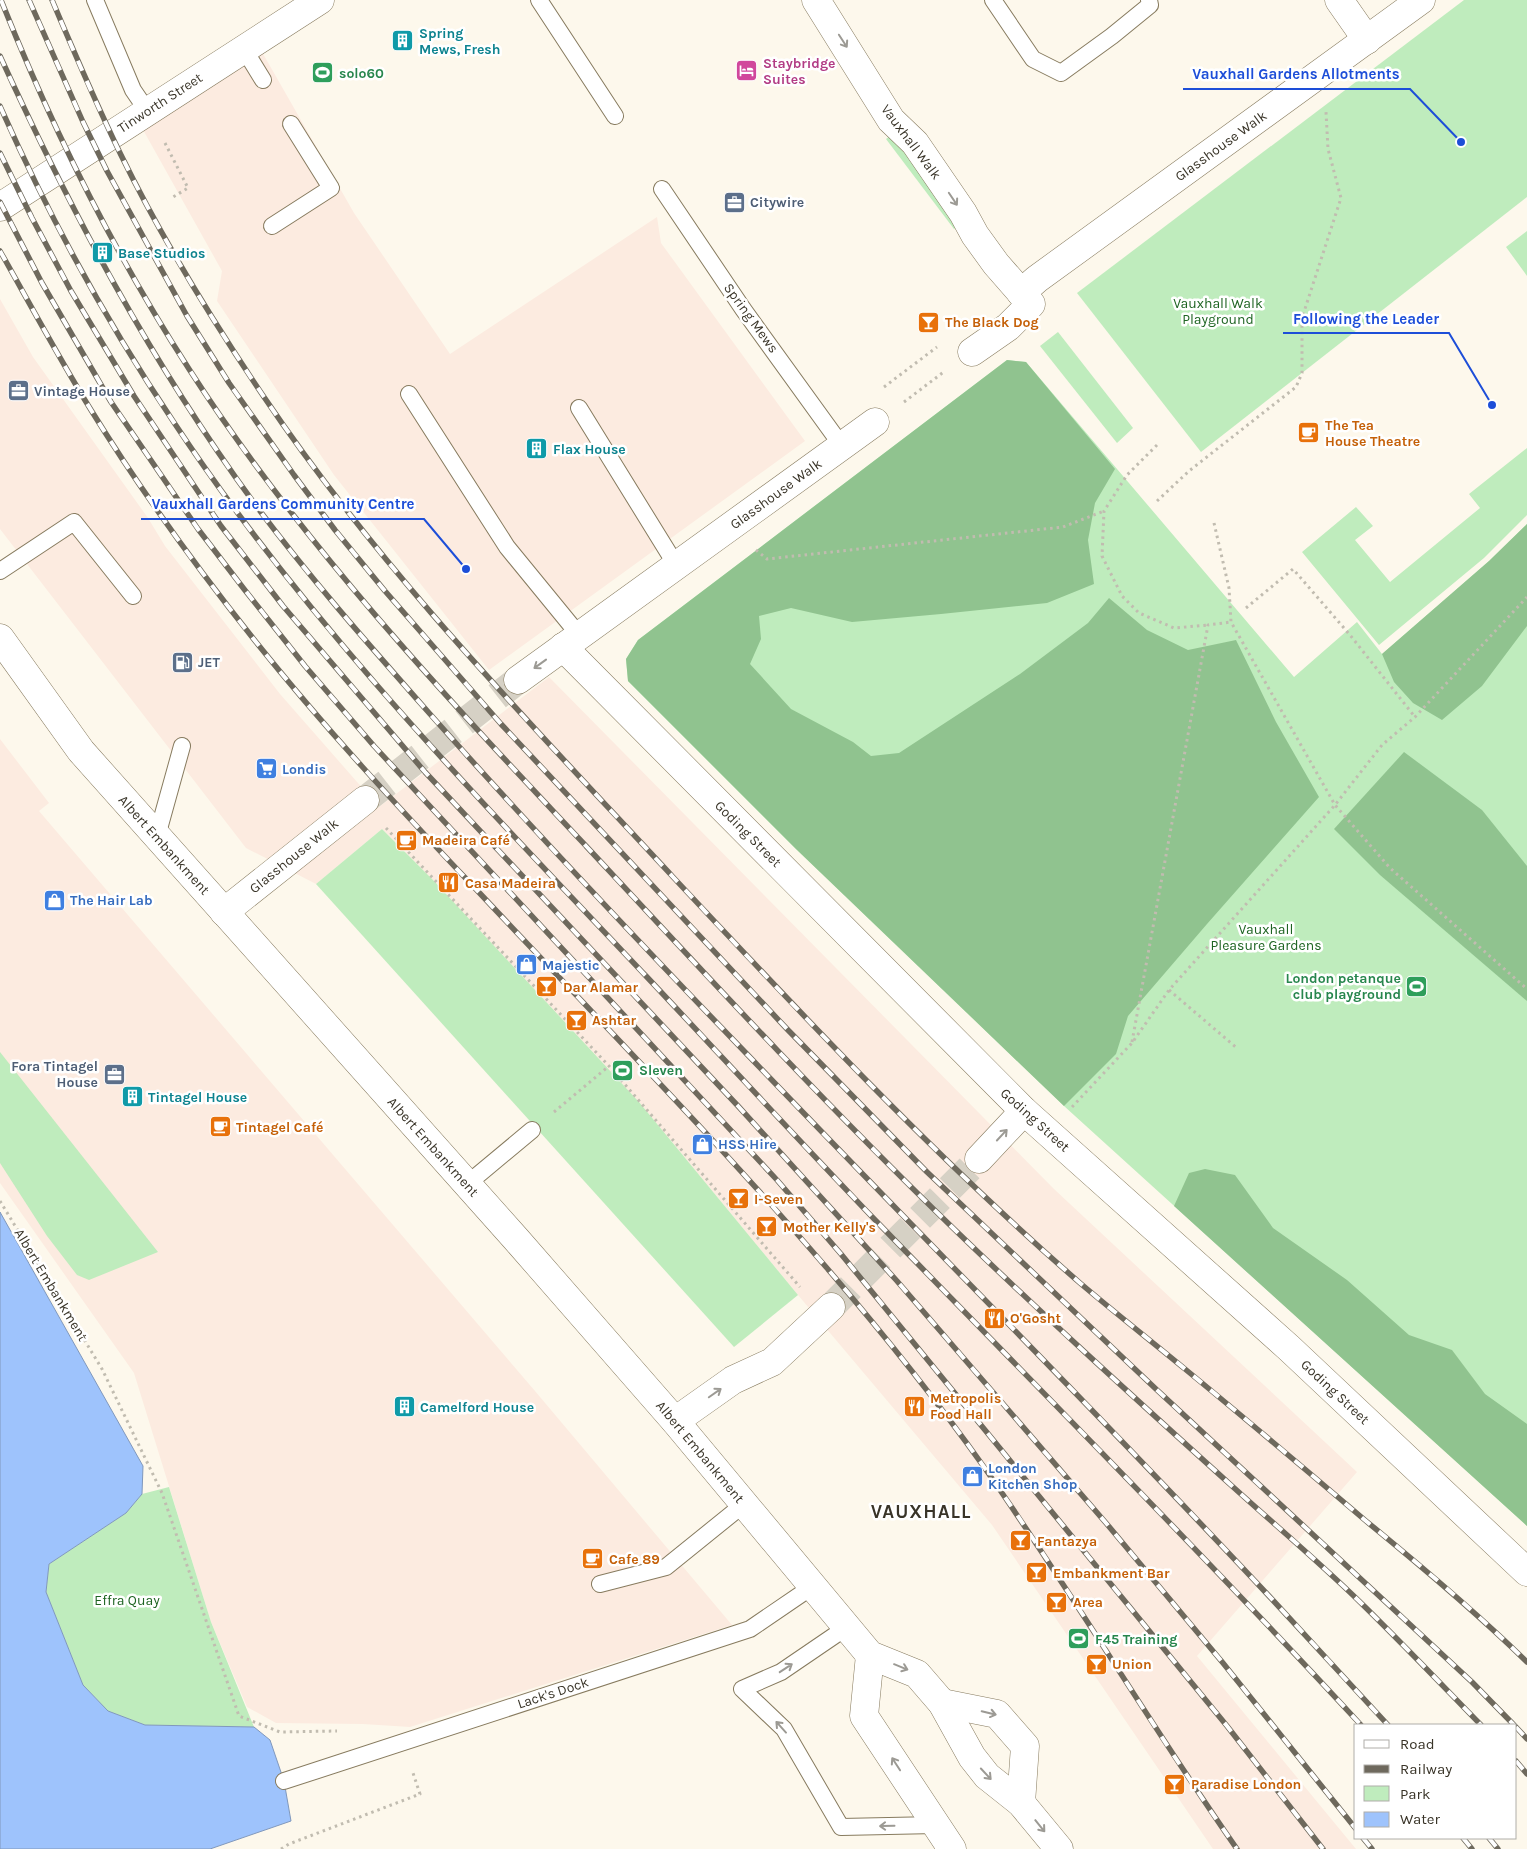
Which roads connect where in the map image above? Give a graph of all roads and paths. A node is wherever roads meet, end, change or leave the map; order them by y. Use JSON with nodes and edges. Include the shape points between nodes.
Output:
{"nodes":[{"id":1,"x":95,"y":0,"type":"edge"},
{"id":2,"x":320,"y":0,"type":"edge"},
{"id":3,"x":539,"y":0,"type":"edge"},
{"id":4,"x":993,"y":0,"type":"edge"},
{"id":5,"x":1149,"y":0,"type":"edge"},
{"id":6,"x":1339,"y":0,"type":"edge"},
{"id":7,"x":1422,"y":0,"type":"edge"},
{"id":8,"x":818,"y":1,"type":"edge"},
{"id":9,"x":1367,"y":40,"type":"junction"},
{"id":10,"x":244,"y":49,"type":"junction"},
{"id":11,"x":262,"y":80,"type":"dead end"},
{"id":12,"x":1326,"y":105,"type":"dead end"},
{"id":13,"x":148,"y":112,"type":"junction"},
{"id":14,"x":615,"y":116,"type":"dead end"},
{"id":15,"x":291,"y":124,"type":"dead end"},
{"id":16,"x":662,"y":189,"type":"dead end"},
{"id":17,"x":173,"y":197,"type":"dead end"},
{"id":18,"x":0,"y":207,"type":"edge"},
{"id":19,"x":272,"y":226,"type":"dead end"},
{"id":20,"x":1026,"y":298,"type":"junction"},
{"id":21,"x":938,"y":346,"type":"dead end"},
{"id":22,"x":972,"y":352,"type":"joint"},
{"id":23,"x":884,"y":388,"type":"dead end"},
{"id":24,"x":409,"y":394,"type":"dead end"},
{"id":25,"x":579,"y":408,"type":"dead end"},
{"id":26,"x":875,"y":422,"type":"joint"},
{"id":27,"x":1157,"y":444,"type":"dead end"},
{"id":28,"x":842,"y":446,"type":"junction"},
{"id":29,"x":1156,"y":501,"type":"dead end"},
{"id":30,"x":1104,"y":511,"type":"junction"},
{"id":31,"x":1214,"y":523,"type":"dead end"},
{"id":32,"x":749,"y":546,"type":"dead end"},
{"id":33,"x":676,"y":565,"type":"junction"},
{"id":34,"x":0,"y":571,"type":"edge"},
{"id":35,"x":133,"y":596,"type":"dead end"},
{"id":36,"x":1527,"y":597,"type":"edge"},
{"id":37,"x":1246,"y":608,"type":"dead end"},
{"id":38,"x":1231,"y":622,"type":"junction"},
{"id":39,"x":1208,"y":625,"type":"junction"},
{"id":40,"x":0,"y":638,"type":"edge"},
{"id":41,"x":571,"y":641,"type":"junction"},
{"id":42,"x":518,"y":680,"type":"tunnel mouth"},
{"id":43,"x":1415,"y":717,"type":"junction"},
{"id":44,"x":182,"y":746,"type":"dead end"},
{"id":45,"x":363,"y":801,"type":"joint"},
{"id":46,"x":1335,"y":805,"type":"junction"},
{"id":47,"x":157,"y":836,"type":"junction"},
{"id":48,"x":224,"y":912,"type":"junction"},
{"id":49,"x":1527,"y":989,"type":"edge"},
{"id":50,"x":1170,"y":990,"type":"junction"},
{"id":51,"x":1132,"y":1043,"type":"junction"},
{"id":52,"x":1238,"y":1049,"type":"dead end"},
{"id":53,"x":609,"y":1066,"type":"junction"},
{"id":54,"x":1024,"y":1111,"type":"junction"},
{"id":55,"x":532,"y":1130,"type":"joint"},
{"id":56,"x":1049,"y":1132,"type":"junction"},
{"id":57,"x":979,"y":1159,"type":"tunnel mouth"},
{"id":58,"x":466,"y":1185,"type":"junction"},
{"id":59,"x":0,"y":1201,"type":"edge"},
{"id":60,"x":827,"y":1310,"type":"joint"},
{"id":61,"x":675,"y":1421,"type":"junction"},
{"id":62,"x":744,"y":1504,"type":"junction"},
{"id":63,"x":1527,"y":1572,"type":"edge"},
{"id":64,"x":600,"y":1584,"type":"dead end"},
{"id":65,"x":813,"y":1586,"type":"junction"},
{"id":66,"x":847,"y":1627,"type":"junction"},
{"id":67,"x":870,"y":1655,"type":"junction"},
{"id":68,"x":942,"y":1703,"type":"junction"},
{"id":69,"x":337,"y":1730,"type":"dead end"},
{"id":70,"x":404,"y":1742,"type":"junction"},
{"id":71,"x":284,"y":1781,"type":"dead end"},
{"id":72,"x":1021,"y":1803,"type":"junction"},
{"id":73,"x":936,"y":1825,"type":"junction"},
{"id":74,"x":281,"y":1849,"type":"edge"},
{"id":75,"x":952,"y":1849,"type":"edge"},
{"id":76,"x":1059,"y":1849,"type":"edge"}],
"edges":[{"from":1,"to":13,"type":"lane","via":[[133,90]]},
{"from":2,"to":10,"type":"street","name":"Tinworth Street"},
{"from":3,"to":14,"type":"lane"},
{"from":4,"to":5,"type":"lane","via":[[1033,59],[1060,73],[1112,36],[1150,4]]},
{"from":6,"to":9,"type":"street"},
{"from":7,"to":9,"type":"street","name":"Glasshouse Walk"},
{"from":8,"to":20,"type":"street","name":"Vauxhall Walk","one_way":true,"via":[[891,120],[915,143],[963,213],[974,235]]},
{"from":9,"to":20,"type":"street","name":"Glasshouse Walk","via":[[1037,279]]},
{"from":10,"to":11,"type":"lane"},
{"from":10,"to":13,"type":"street","name":"Tinworth Street"},
{"from":12,"to":29,"type":"path","via":[[1328,149],[1341,198],[1302,318],[1302,373],[1296,387]]},
{"from":13,"to":17,"type":"path","via":[[188,188]]},
{"from":13,"to":18,"type":"street","name":"Tinworth Street"},
{"from":15,"to":19,"type":"lane","via":[[331,188]]},
{"from":16,"to":28,"type":"lane","name":"Spring Mews"},
{"from":20,"to":22,"type":"street","name":"Glasshouse Walk","via":[[1008,327]]},
{"from":21,"to":23,"type":"path"},
{"from":22,"to":26,"type":"path"},
{"from":24,"to":41,"type":"lane"},
{"from":25,"to":33,"type":"lane"},
{"from":26,"to":28,"type":"street","name":"Glasshouse Walk"},
{"from":27,"to":30,"type":"path","via":[[1127,475]]},
{"from":28,"to":33,"type":"street","name":"Glasshouse Walk"},
{"from":30,"to":32,"type":"path","via":[[1063,527],[767,559]]},
{"from":30,"to":39,"type":"path","via":[[1102,556],[1122,596],[1139,613],[1174,628]]},
{"from":31,"to":38,"type":"path","via":[[1229,588]]},
{"from":33,"to":41,"type":"street","name":"Glasshouse Walk"},
{"from":34,"to":35,"type":"lane","via":[[74,522]]},
{"from":36,"to":43,"type":"path"},
{"from":37,"to":43,"type":"path","via":[[1293,569]]},
{"from":38,"to":39,"type":"path"},
{"from":38,"to":46,"type":"path"},
{"from":39,"to":51,"type":"path"},
{"from":40,"to":47,"type":"street","name":"Albert Embankment","via":[[82,751]]},
{"from":41,"to":42,"type":"street","name":"Glasshouse Walk","one_way":true},
{"from":41,"to":54,"type":"street","name":"Goding Street"},
{"from":43,"to":46,"type":"path","via":[[1382,745]]},
{"from":44,"to":47,"type":"lane"},
{"from":45,"to":48,"type":"street","name":"Glasshouse Walk"},
{"from":45,"to":53,"type":"path"},
{"from":46,"to":49,"type":"path","via":[[1390,868]]},
{"from":46,"to":50,"type":"path"},
{"from":47,"to":48,"type":"street","name":"Albert Embankment"},
{"from":48,"to":58,"type":"street","name":"Albert Embankment"},
{"from":50,"to":51,"type":"path"},
{"from":50,"to":52,"type":"path"},
{"from":51,"to":56,"type":"path"},
{"from":53,"to":55,"type":"path"},
{"from":53,"to":60,"type":"path"},
{"from":54,"to":56,"type":"street","name":"Goding Street"},
{"from":57,"to":54,"type":"street","one_way":true},
{"from":55,"to":58,"type":"lane"},
{"from":56,"to":63,"type":"street","name":"Goding Street","via":[[1289,1348]]},
{"from":58,"to":61,"type":"street","name":"Albert Embankment"},
{"from":59,"to":69,"type":"path","name":"Albert Embankment","via":[[102,1369],[162,1493],[239,1716],[280,1732]]},
{"from":61,"to":60,"type":"street","one_way":true,"via":[[734,1380],[772,1362]]},
{"from":61,"to":62,"type":"street","name":"Albert Embankment"},
{"from":62,"to":64,"type":"lane","via":[[666,1568]]},
{"from":62,"to":65,"type":"street","name":"Albert Embankment"},
{"from":65,"to":66,"type":"street","name":"Albert Embankment"},
{"from":65,"to":70,"type":"lane","name":"Lack's Dock","via":[[750,1629]]},
{"from":66,"to":67,"type":"street","name":"Albert Embankment"},
{"from":73,"to":66,"type":"lane","one_way":true,"via":[[841,1827],[784,1730],[742,1689],[781,1672]]},
{"from":67,"to":68,"type":"street","name":"Albert Embankment","one_way":true,"via":[[917,1674]]},
{"from":73,"to":67,"type":"street","one_way":true,"via":[[864,1716]]},
{"from":68,"to":72,"type":"street","name":"Albert Embankment","one_way":true,"via":[[972,1757],[987,1776]]},
{"from":68,"to":72,"type":"street","one_way":true,"via":[[997,1714],[1024,1746]]},
{"from":70,"to":71,"type":"lane","name":"Lack's Dock"},
{"from":70,"to":74,"type":"path","via":[[420,1794]]},
{"from":72,"to":76,"type":"street","name":"Albert Embankment","one_way":true},
{"from":73,"to":75,"type":"street"}]}
